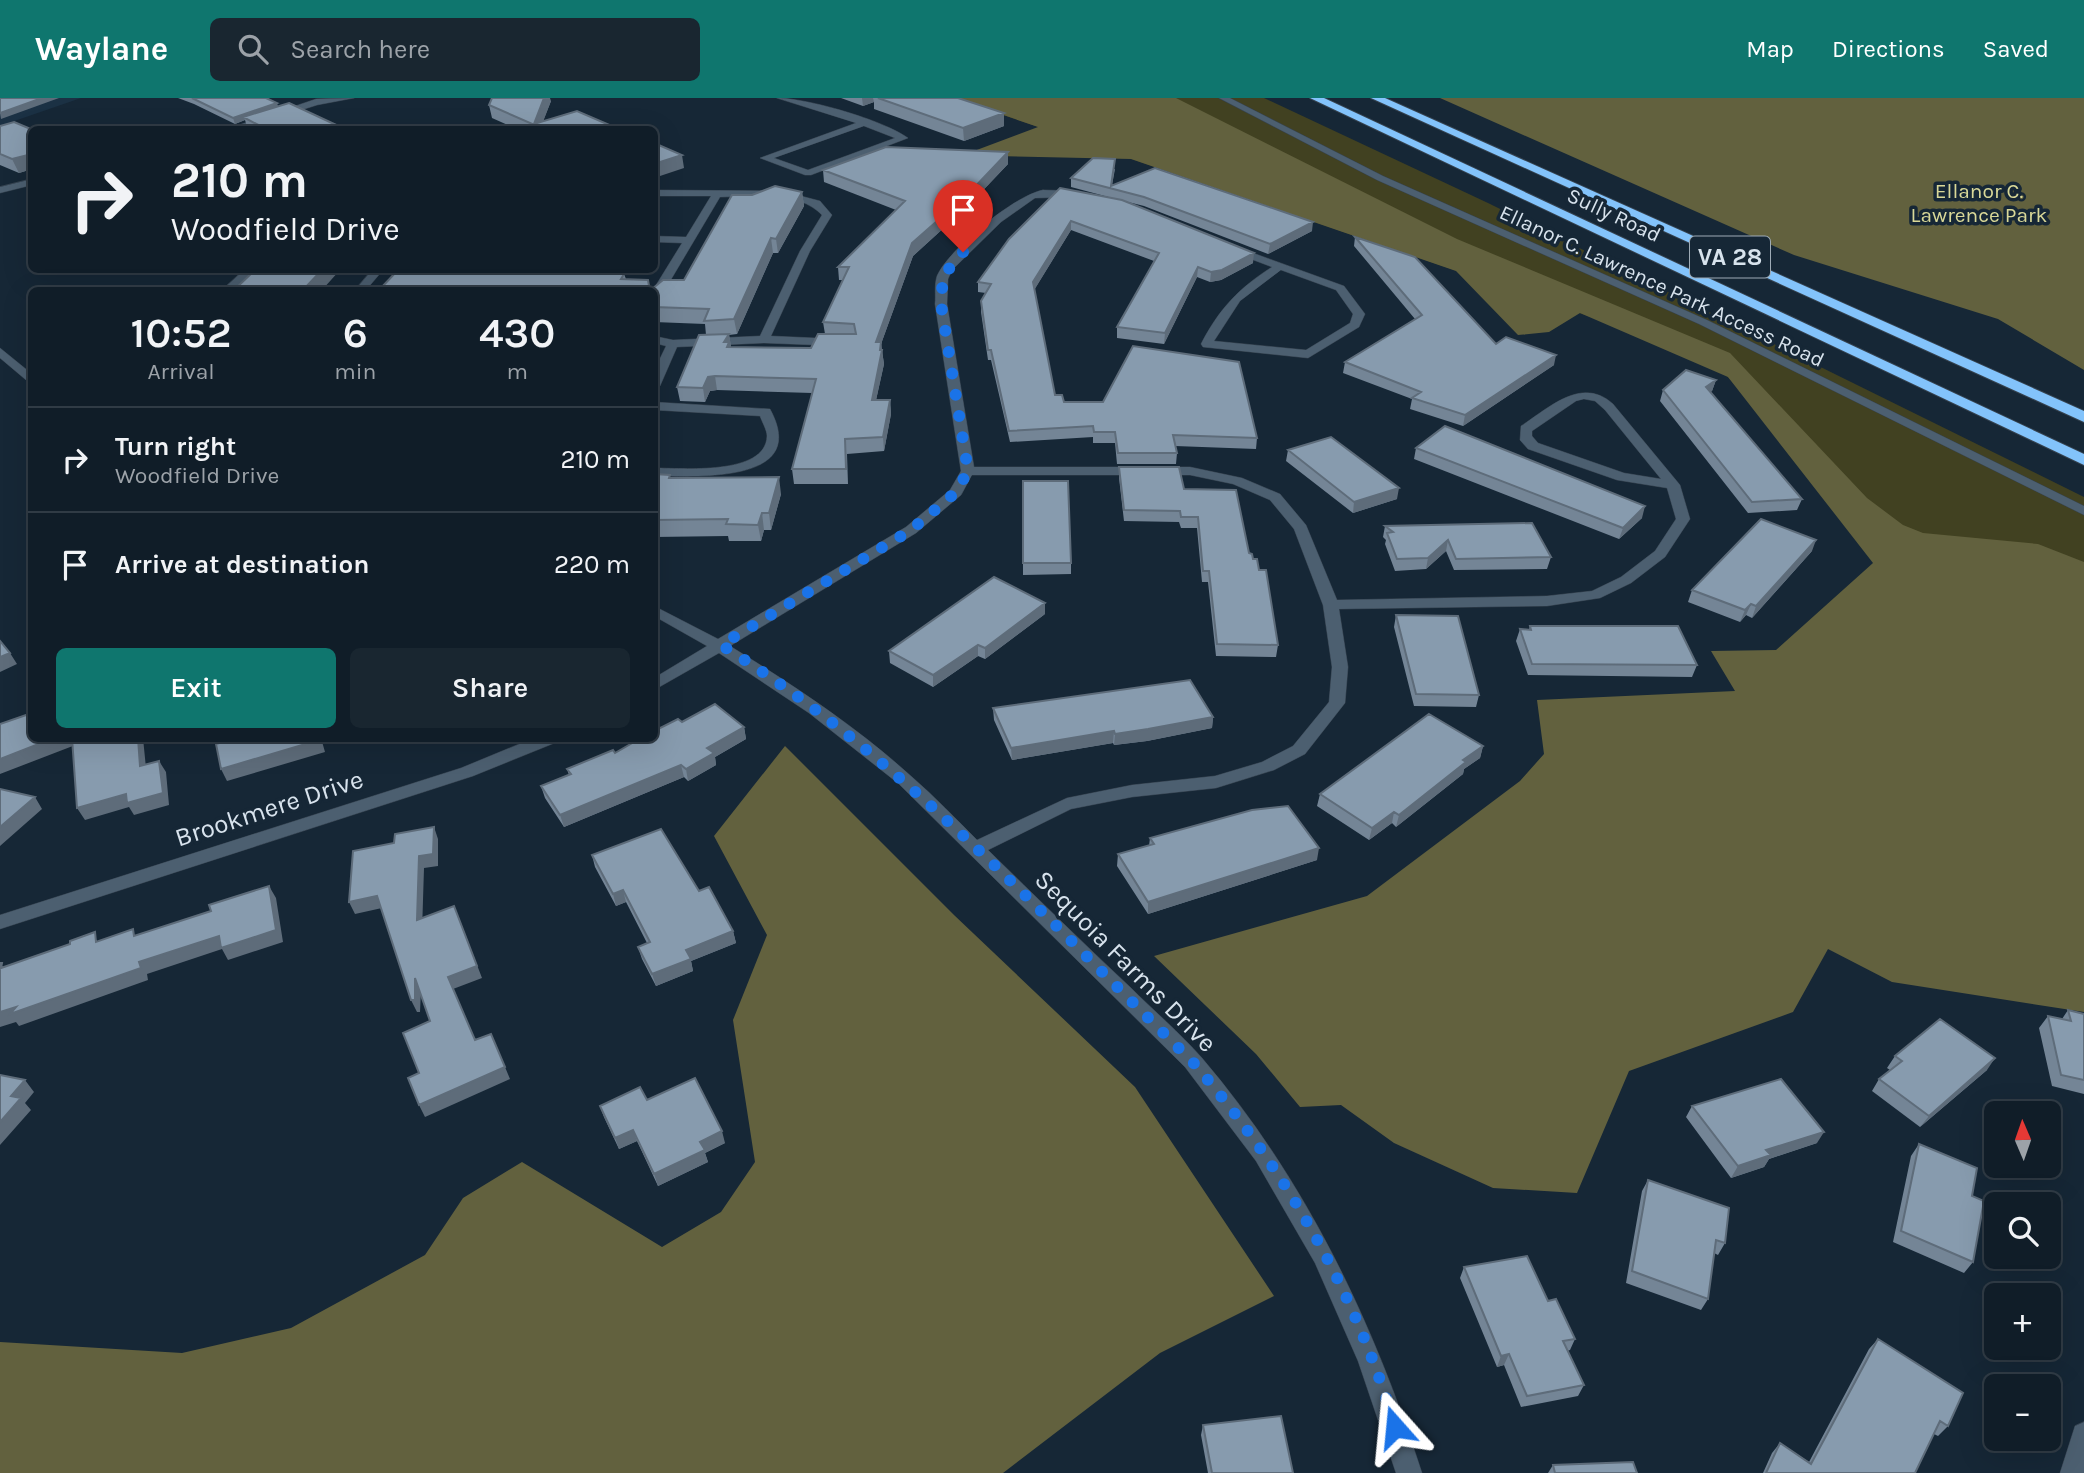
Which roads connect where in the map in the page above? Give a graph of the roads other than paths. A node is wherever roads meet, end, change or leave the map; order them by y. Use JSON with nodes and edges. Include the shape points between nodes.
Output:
{"nodes":[{"id":1,"x":350,"y":98,"type":"edge"},
{"id":2,"x":781,"y":98,"type":"edge"},
{"id":3,"x":1223,"y":98,"type":"edge"},
{"id":4,"x":1315,"y":98,"type":"edge"},
{"id":5,"x":1376,"y":98,"type":"edge"},
{"id":6,"x":313,"y":100,"type":"edge"},
{"id":7,"x":863,"y":123,"type":"junction"},
{"id":8,"x":239,"y":126,"type":"edge"},
{"id":9,"x":28,"y":183,"type":"edge"},
{"id":10,"x":0,"y":190,"type":"edge"},
{"id":11,"x":658,"y":193,"type":"edge"},
{"id":12,"x":717,"y":194,"type":"junction"},
{"id":13,"x":1097,"y":199,"type":"edge"},
{"id":14,"x":658,"y":239,"type":"edge"},
{"id":15,"x":688,"y":240,"type":"junction"},
{"id":16,"x":1217,"y":243,"type":"edge"},
{"id":17,"x":1279,"y":267,"type":"junction"},
{"id":18,"x":247,"y":273,"type":"edge"},
{"id":19,"x":375,"y":273,"type":"edge"},
{"id":20,"x":230,"y":287,"type":"edge"},
{"id":21,"x":363,"y":287,"type":"edge"},
{"id":22,"x":658,"y":291,"type":"edge"},
{"id":23,"x":658,"y":340,"type":"edge"},
{"id":24,"x":764,"y":340,"type":"junction"},
{"id":25,"x":851,"y":343,"type":"edge"},
{"id":26,"x":673,"y":344,"type":"junction"},
{"id":27,"x":0,"y":352,"type":"edge"},
{"id":28,"x":28,"y":377,"type":"edge"},
{"id":29,"x":658,"y":377,"type":"edge"},
{"id":30,"x":658,"y":407,"type":"edge"},
{"id":31,"x":2084,"y":417,"type":"edge"},
{"id":32,"x":2084,"y":460,"type":"edge"},
{"id":33,"x":968,"y":471,"type":"junction"},
{"id":34,"x":658,"y":472,"type":"edge"},
{"id":35,"x":1673,"y":485,"type":"junction"},
{"id":36,"x":2084,"y":511,"type":"edge"},
{"id":37,"x":1331,"y":605,"type":"junction"},
{"id":38,"x":658,"y":612,"type":"edge"},
{"id":39,"x":721,"y":645,"type":"junction"},
{"id":40,"x":658,"y":683,"type":"edge"},
{"id":41,"x":541,"y":742,"type":"edge"},
{"id":42,"x":975,"y":849,"type":"junction"},
{"id":43,"x":0,"y":922,"type":"edge"},
{"id":44,"x":2084,"y":1435,"type":"edge"},
{"id":45,"x":1409,"y":1473,"type":"edge"},
{"id":46,"x":2073,"y":1473,"type":"edge"}],
"edges":[{"from":1,"to":6,"type":"street"},
{"from":2,"to":7,"type":"street","via":[[800,100]]},
{"from":3,"to":36,"type":"street","name":"Ellanor C. Lawrence Park Access Road","via":[[1380,178],[1703,322]]},
{"from":4,"to":32,"type":"highway","name":"Sully Road","number":"VA 28"},
{"from":5,"to":31,"type":"highway","name":"Sully Road","number":"VA 28"},
{"from":6,"to":8,"type":"street"},
{"from":7,"to":7,"type":"street","via":[[851,128],[765,158],[808,173],[903,138]]},
{"from":9,"to":10,"type":"street"},
{"from":11,"to":12,"type":"street"},
{"from":12,"to":15,"type":"street"},
{"from":12,"to":24,"type":"street","via":[[782,194],[816,204],[827,215]]},
{"from":13,"to":33,"type":"street","via":[[1046,192],[1027,197],[1009,208],[943,276],[941,304]]},
{"from":14,"to":15,"type":"street"},
{"from":15,"to":22,"type":"street"},
{"from":16,"to":17,"type":"street"},
{"from":17,"to":17,"type":"street","via":[[1223,309],[1207,344],[1308,354],[1355,325],[1359,314],[1340,288]]},
{"from":18,"to":20,"type":"street"},
{"from":19,"to":21,"type":"street"},
{"from":23,"to":26,"type":"street"},
{"from":24,"to":25,"type":"street"},
{"from":24,"to":26,"type":"street"},
{"from":26,"to":29,"type":"street"},
{"from":27,"to":28,"type":"street"},
{"from":30,"to":34,"type":"street","via":[[765,412],[774,443],[761,461],[742,470]]},
{"from":33,"to":37,"type":"street","via":[[1190,471],[1237,481],[1275,497],[1301,528]]},
{"from":33,"to":39,"type":"street","via":[[956,492],[911,530]]},
{"from":35,"to":35,"type":"street","via":[[1622,477],[1533,446],[1525,437],[1526,429],[1572,398],[1599,398]]},
{"from":35,"to":37,"type":"street","via":[[1683,519],[1660,554],[1626,580],[1595,595],[1547,601]]},
{"from":37,"to":42,"type":"street","via":[[1340,667],[1337,703],[1299,750],[1268,766],[1216,782],[1067,804]]},
{"from":38,"to":39,"type":"street","name":"Sequoia Farms Drive"},
{"from":39,"to":40,"type":"street"},
{"from":39,"to":42,"type":"street","name":"Sequoia Farms Drive","via":[[803,697],[855,738]]},
{"from":41,"to":43,"type":"street","name":"Brookmere Drive","via":[[467,772]]},
{"from":42,"to":45,"type":"street","name":"Sequoia Farms Drive","via":[[1192,1061],[1267,1155],[1350,1306],[1388,1403]]},
{"from":44,"to":46,"type":"street"}]}
